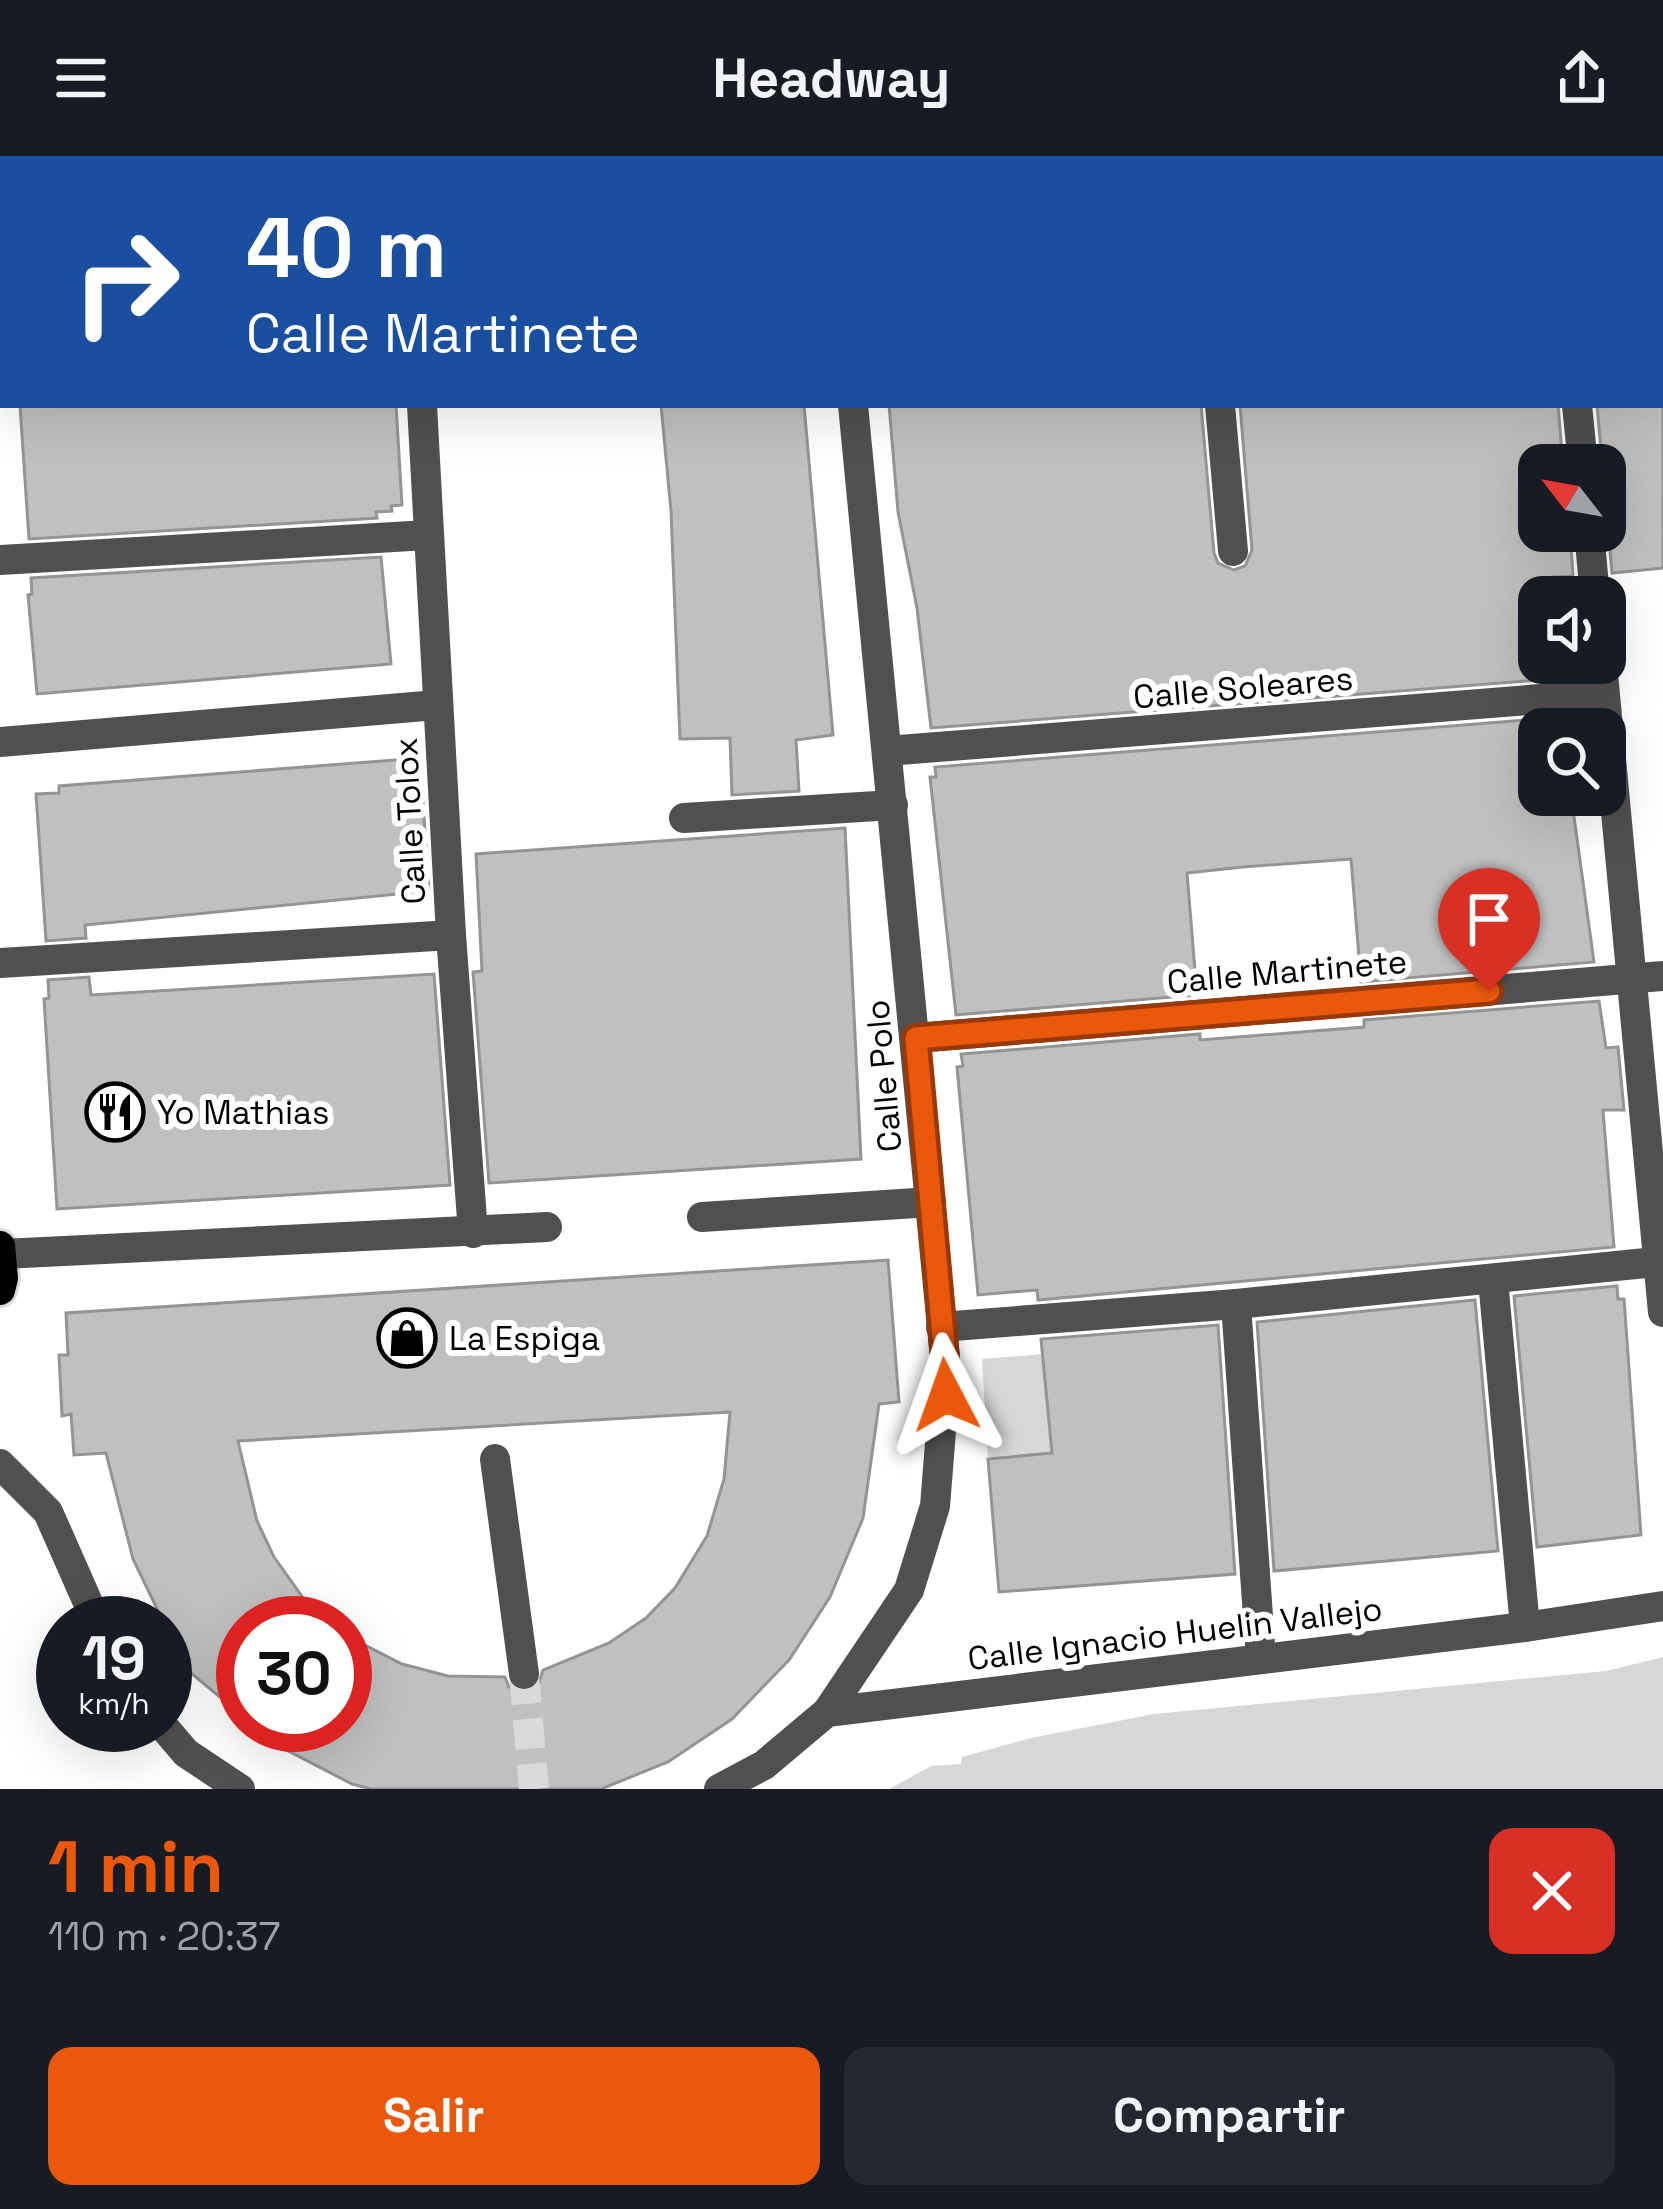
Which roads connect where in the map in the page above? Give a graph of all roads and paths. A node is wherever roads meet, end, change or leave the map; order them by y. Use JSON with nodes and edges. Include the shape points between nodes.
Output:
{"nodes":[{"id":1,"x":422,"y":408,"type":"edge"},
{"id":2,"x":853,"y":408,"type":"edge"},
{"id":3,"x":1220,"y":408,"type":"edge"},
{"id":4,"x":1577,"y":408,"type":"edge"},
{"id":5,"x":1581,"y":444,"type":"edge"},
{"id":6,"x":428,"y":535,"type":"junction"},
{"id":7,"x":1233,"y":551,"type":"dead end"},
{"id":8,"x":0,"y":560,"type":"edge"},
{"id":9,"x":1544,"y":684,"type":"edge"},
{"id":10,"x":1604,"y":684,"type":"edge"},
{"id":11,"x":437,"y":705,"type":"junction"},
{"id":12,"x":0,"y":742,"type":"edge"},
{"id":13,"x":887,"y":751,"type":"junction"},
{"id":14,"x":893,"y":806,"type":"junction"},
{"id":15,"x":684,"y":818,"type":"dead end"},
{"id":16,"x":451,"y":935,"type":"junction"},
{"id":17,"x":0,"y":962,"type":"edge"},
{"id":18,"x":1647,"y":978,"type":"edge"},
{"id":19,"x":916,"y":1038,"type":"junction"},
{"id":20,"x":931,"y":1202,"type":"junction"},
{"id":21,"x":702,"y":1217,"type":"dead end"},
{"id":22,"x":547,"y":1227,"type":"dead end"},
{"id":23,"x":473,"y":1233,"type":"junction"},
{"id":24,"x":2,"y":1250,"type":"edge"},
{"id":25,"x":1656,"y":1262,"type":"junction"},
{"id":26,"x":1493,"y":1280,"type":"junction"},
{"id":27,"x":0,"y":1290,"type":"edge"},
{"id":28,"x":1236,"y":1304,"type":"junction"},
{"id":29,"x":1663,"y":1312,"type":"edge"},
{"id":30,"x":941,"y":1327,"type":"junction"},
{"id":31,"x":495,"y":1459,"type":"dead end"},
{"id":32,"x":0,"y":1464,"type":"edge"},
{"id":33,"x":85,"y":1596,"type":"edge"},
{"id":34,"x":1663,"y":1606,"type":"edge"},
{"id":35,"x":1525,"y":1627,"type":"junction"},
{"id":36,"x":1261,"y":1659,"type":"junction"},
{"id":37,"x":524,"y":1674,"type":"tunnel mouth"},
{"id":38,"x":827,"y":1712,"type":"junction"},
{"id":39,"x":185,"y":1752,"type":"edge"},
{"id":40,"x":239,"y":1789,"type":"edge"},
{"id":41,"x":719,"y":1789,"type":"edge"}],
"edges":[{"from":1,"to":6,"type":"street","name":"Calle Tolox"},
{"from":2,"to":13,"type":"street","name":"Calle Polo"},
{"from":3,"to":7,"type":"street"},
{"from":4,"to":5,"type":"street"},
{"from":6,"to":8,"type":"street"},
{"from":6,"to":11,"type":"street","name":"Calle Tolox"},
{"from":9,"to":13,"type":"street","name":"Calle Soleares"},
{"from":10,"to":18,"type":"street"},
{"from":11,"to":12,"type":"street"},
{"from":11,"to":16,"type":"street","name":"Calle Tolox"},
{"from":13,"to":14,"type":"street","name":"Calle Polo"},
{"from":14,"to":15,"type":"street"},
{"from":14,"to":19,"type":"street","name":"Calle Polo"},
{"from":16,"to":17,"type":"street"},
{"from":16,"to":23,"type":"street","name":"Calle Tolox"},
{"from":18,"to":19,"type":"street","name":"Calle Martinete"},
{"from":18,"to":25,"type":"street"},
{"from":19,"to":20,"type":"street","name":"Calle Polo"},
{"from":20,"to":21,"type":"street"},
{"from":20,"to":30,"type":"street","name":"Calle Polo"},
{"from":22,"to":23,"type":"street"},
{"from":23,"to":24,"type":"street"},
{"from":24,"to":27,"type":"main road"},
{"from":25,"to":26,"type":"street"},
{"from":25,"to":29,"type":"street"},
{"from":26,"to":28,"type":"street"},
{"from":26,"to":35,"type":"street"},
{"from":28,"to":30,"type":"street"},
{"from":28,"to":36,"type":"street"},
{"from":30,"to":38,"type":"street","name":"Calle Polo","via":[[946,1369],[934,1506],[910,1590]]},
{"from":31,"to":37,"type":"street"},
{"from":32,"to":33,"type":"street","via":[[48,1512]]},
{"from":34,"to":35,"type":"street","name":"Calle Ignacio Huelin Vallejo"},
{"from":35,"to":36,"type":"street","name":"Calle Ignacio Huelin Vallejo"},
{"from":36,"to":38,"type":"street","name":"Calle Ignacio Huelin Vallejo"},
{"from":38,"to":41,"type":"street","via":[[764,1765]]},
{"from":39,"to":40,"type":"street"}]}
